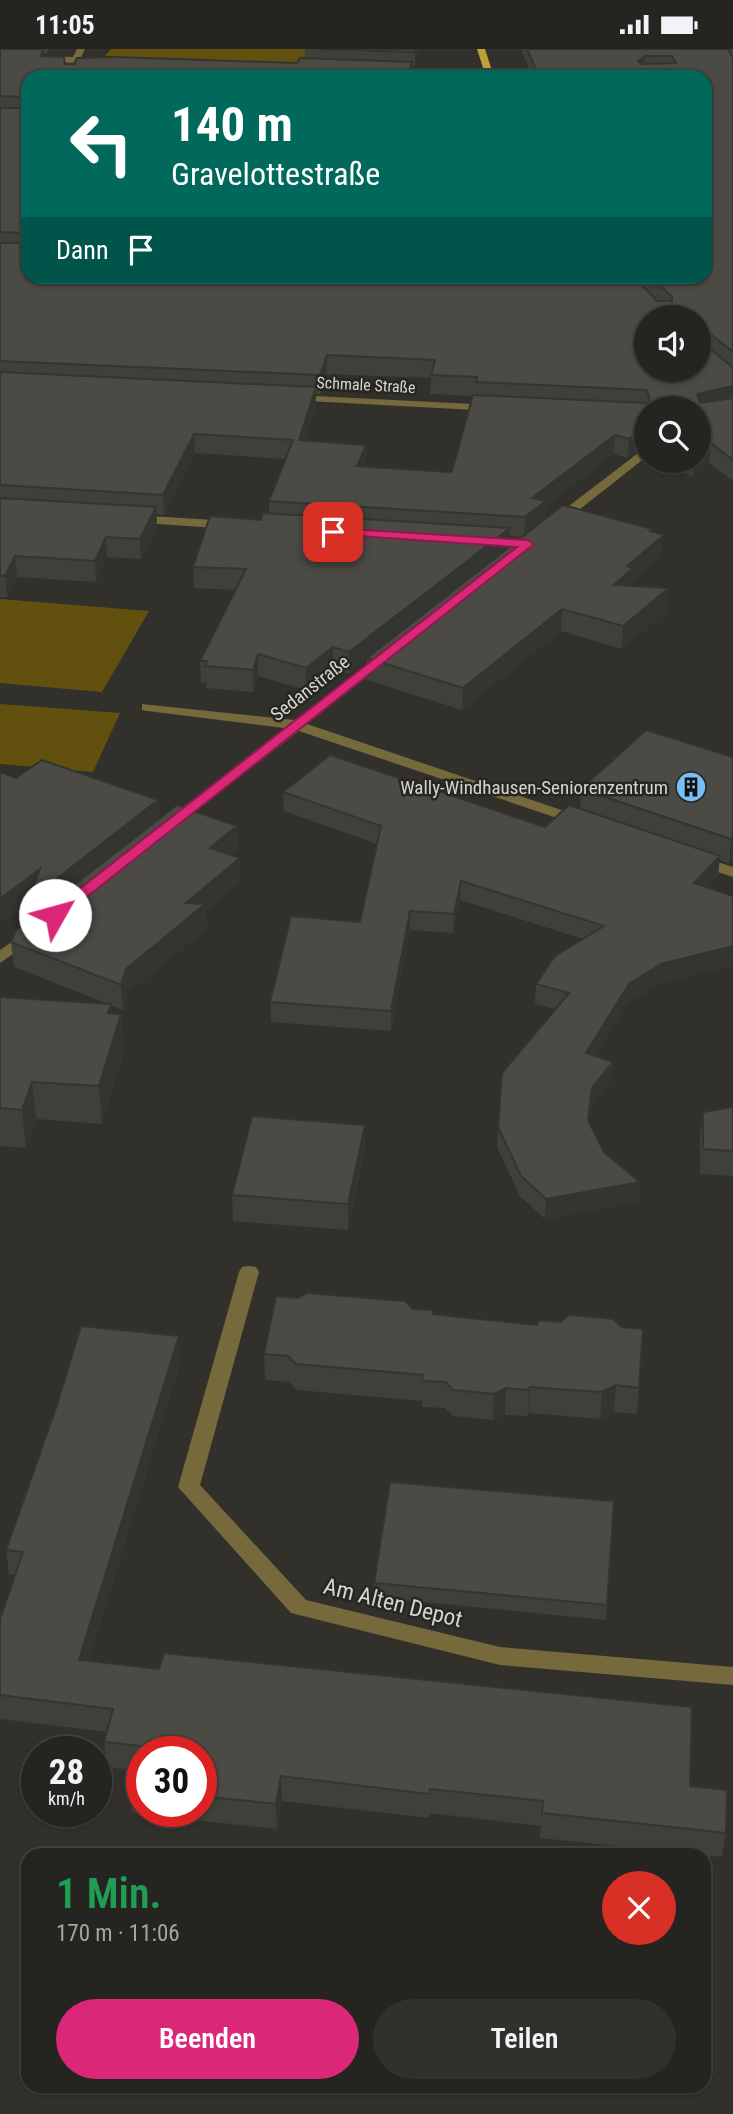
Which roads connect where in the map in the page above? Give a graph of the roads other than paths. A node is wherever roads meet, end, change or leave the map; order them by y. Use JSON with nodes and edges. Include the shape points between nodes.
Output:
{"nodes":[{"id":1,"x":81,"y":49,"type":"edge"},
{"id":2,"x":481,"y":49,"type":"edge"},
{"id":3,"x":0,"y":57,"type":"edge"},
{"id":4,"x":90,"y":60,"type":"edge"},
{"id":5,"x":74,"y":64,"type":"junction"},
{"id":6,"x":488,"y":70,"type":"edge"},
{"id":7,"x":274,"y":397,"type":"edge"},
{"id":8,"x":508,"y":409,"type":"edge"},
{"id":9,"x":634,"y":460,"type":"edge"},
{"id":10,"x":125,"y":519,"type":"edge"},
{"id":11,"x":250,"y":527,"type":"edge"},
{"id":12,"x":549,"y":527,"type":"edge"},
{"id":13,"x":401,"y":643,"type":"edge"},
{"id":14,"x":147,"y":707,"type":"dead end"},
{"id":15,"x":296,"y":726,"type":"junction"},
{"id":16,"x":592,"y":825,"type":"edge"},
{"id":17,"x":153,"y":838,"type":"edge"},
{"id":18,"x":682,"y":855,"type":"edge"},
{"id":19,"x":733,"y":872,"type":"edge"},
{"id":20,"x":44,"y":924,"type":"edge"},
{"id":21,"x":0,"y":958,"type":"edge"},
{"id":22,"x":249,"y":1272,"type":"dead end"},
{"id":23,"x":733,"y":1677,"type":"edge"}],
"edges":[{"from":1,"to":5,"type":"street"},
{"from":2,"to":6,"type":"main road"},
{"from":3,"to":5,"type":"street"},
{"from":4,"to":5,"type":"street"},
{"from":7,"to":8,"type":"street","name":"Schmale Straße"},
{"from":9,"to":12,"type":"street"},
{"from":10,"to":11,"type":"street"},
{"from":13,"to":15,"type":"street","name":"Sedanstraße"},
{"from":14,"to":15,"type":"street"},
{"from":15,"to":16,"type":"street"},
{"from":15,"to":17,"type":"street","name":"Sedanstraße"},
{"from":18,"to":19,"type":"street"},
{"from":20,"to":21,"type":"street"},
{"from":22,"to":23,"type":"street","name":"Am Alten Depot","via":[[189,1487],[299,1607],[500,1656]]}]}
